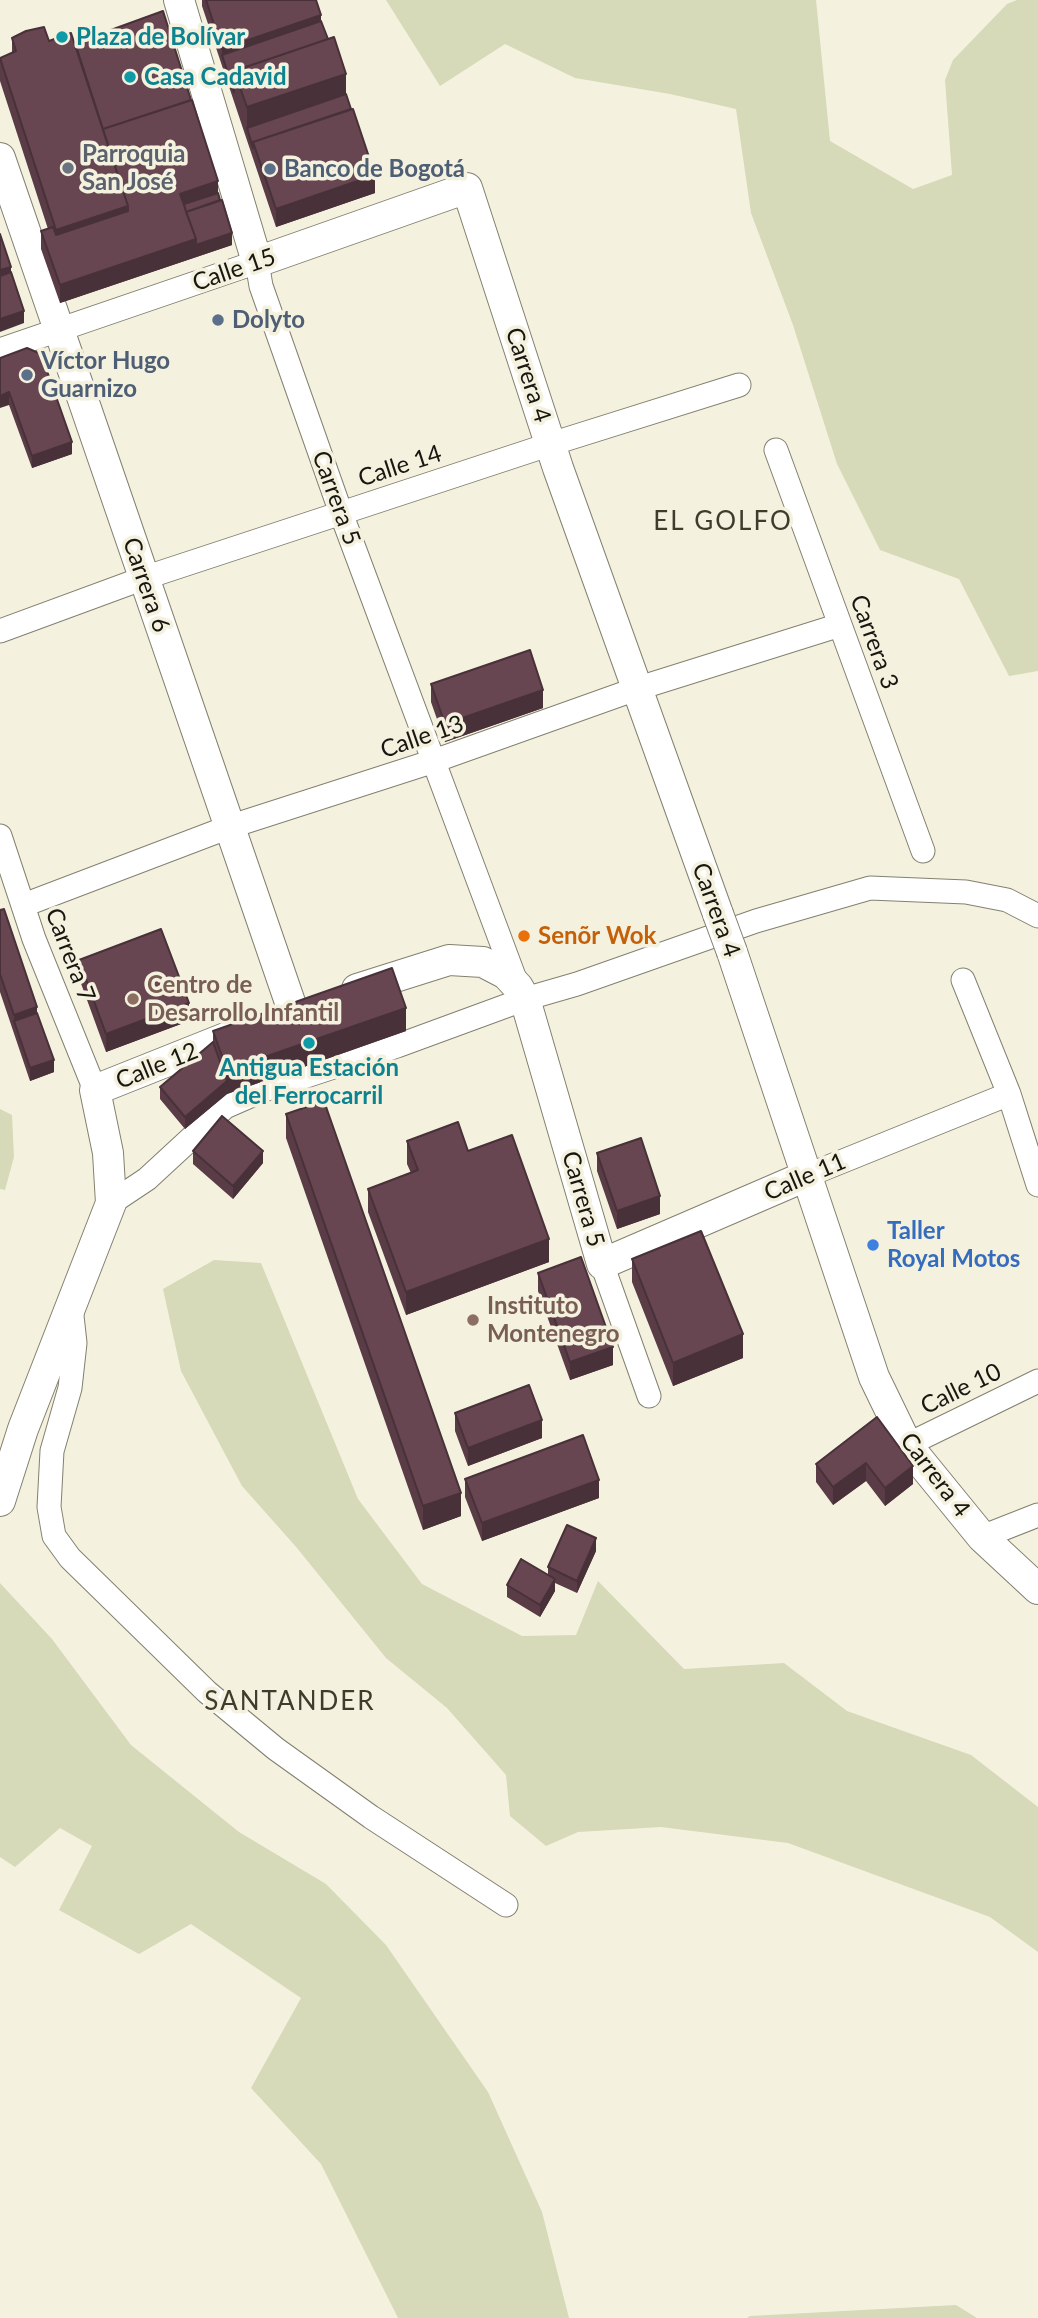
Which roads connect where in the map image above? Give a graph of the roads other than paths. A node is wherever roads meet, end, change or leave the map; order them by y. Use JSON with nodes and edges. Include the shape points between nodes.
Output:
{"nodes":[{"id":1,"x":178,"y":0,"type":"edge"},
{"id":2,"x":0,"y":158,"type":"edge"},
{"id":3,"x":467,"y":188,"type":"joint"},
{"id":4,"x":257,"y":262,"type":"junction"},
{"id":5,"x":59,"y":331,"type":"junction"},
{"id":6,"x":0,"y":350,"type":"edge"},
{"id":7,"x":739,"y":385,"type":"dead end"},
{"id":8,"x":551,"y":444,"type":"junction"},
{"id":9,"x":776,"y":450,"type":"dead end"},
{"id":10,"x":341,"y":513,"type":"junction"},
{"id":11,"x":144,"y":578,"type":"junction"},
{"id":12,"x":840,"y":625,"type":"junction"},
{"id":13,"x":0,"y":631,"type":"edge"},
{"id":14,"x":636,"y":689,"type":"junction"},
{"id":15,"x":434,"y":761,"type":"junction"},
{"id":16,"x":229,"y":827,"type":"junction"},
{"id":17,"x":0,"y":836,"type":"edge"},
{"id":18,"x":923,"y":851,"type":"dead end"},
{"id":19,"x":24,"y":905,"type":"junction"},
{"id":20,"x":1038,"y":916,"type":"edge"},
{"id":21,"x":963,"y":980,"type":"dead end"},
{"id":22,"x":521,"y":993,"type":"junction"},
{"id":23,"x":313,"y":1004,"type":"junction"},
{"id":24,"x":95,"y":1090,"type":"junction"},
{"id":25,"x":1009,"y":1094,"type":"junction"},
{"id":26,"x":806,"y":1176,"type":"junction"},
{"id":27,"x":1038,"y":1185,"type":"edge"},
{"id":28,"x":111,"y":1203,"type":"junction"},
{"id":29,"x":602,"y":1264,"type":"junction"},
{"id":30,"x":71,"y":1304,"type":"junction"},
{"id":31,"x":1038,"y":1381,"type":"edge"},
{"id":32,"x":649,"y":1396,"type":"dead end"},
{"id":33,"x":907,"y":1445,"type":"junction"},
{"id":34,"x":0,"y":1501,"type":"edge"},
{"id":35,"x":1038,"y":1515,"type":"edge"},
{"id":36,"x":982,"y":1537,"type":"junction"},
{"id":37,"x":1038,"y":1589,"type":"edge"},
{"id":38,"x":506,"y":1905,"type":"dead end"}],
"edges":[{"from":1,"to":4,"type":"main road","name":"Carrera 5"},
{"from":2,"to":5,"type":"main road","name":"Carrera 6"},
{"from":3,"to":4,"type":"main road","name":"Calle 15"},
{"from":3,"to":8,"type":"main road","name":"Carrera 4"},
{"from":4,"to":5,"type":"street","name":"Calle 15"},
{"from":4,"to":10,"type":"street","name":"Carrera 5","via":[[261,286]]},
{"from":5,"to":6,"type":"street","name":"Calle 15"},
{"from":5,"to":11,"type":"main road","name":"Carrera 6"},
{"from":7,"to":8,"type":"street","name":"Calle 14"},
{"from":8,"to":10,"type":"street","name":"Calle 14"},
{"from":8,"to":14,"type":"main road","name":"Carrera 4"},
{"from":9,"to":12,"type":"street","name":"Carrera 3"},
{"from":10,"to":11,"type":"street","name":"Calle 14"},
{"from":10,"to":15,"type":"street","name":"Carrera 5"},
{"from":11,"to":13,"type":"street","name":"Calle 14"},
{"from":11,"to":16,"type":"main road","name":"Carrera 6"},
{"from":12,"to":14,"type":"street","name":"Calle 13"},
{"from":12,"to":18,"type":"street","name":"Carrera 3"},
{"from":14,"to":15,"type":"street","name":"Calle 13"},
{"from":14,"to":26,"type":"main road","name":"Carrera 4","bridge":true,"via":[[732,952]]},
{"from":15,"to":16,"type":"street","name":"Calle 13"},
{"from":15,"to":22,"type":"street","name":"Carrera 5"},
{"from":16,"to":19,"type":"street","name":"Calle 13"},
{"from":16,"to":23,"type":"main road","name":"Carrera 6"},
{"from":17,"to":19,"type":"street","name":"Carrera 7"},
{"from":19,"to":24,"type":"street","name":"Carrera 7"},
{"from":20,"to":22,"type":"street","via":[[1007,900],[966,892],[870,888],[756,921],[577,984]]},
{"from":21,"to":25,"type":"street"},
{"from":22,"to":23,"type":"main road","name":"Calle 12","via":[[506,974],[483,962],[449,960]]},
{"from":22,"to":28,"type":"street","via":[[397,1046],[225,1107],[147,1179]]},
{"from":22,"to":29,"type":"main road","name":"Carrera 5"},
{"from":23,"to":24,"type":"main road","name":"Calle 12"},
{"from":24,"to":28,"type":"main road","via":[[108,1153]]},
{"from":25,"to":26,"type":"street","name":"Calle 11"},
{"from":25,"to":27,"type":"street"},
{"from":26,"to":29,"type":"main road","name":"Calle 11"},
{"from":26,"to":33,"type":"main road","name":"Carrera 4","via":[[874,1377]]},
{"from":28,"to":30,"type":"main road"},
{"from":29,"to":32,"type":"street","name":"Carrera 5"},
{"from":30,"to":34,"type":"main road"},
{"from":30,"to":38,"type":"street","via":[[75,1343],[70,1388],[52,1451],[49,1507],[54,1536],[70,1559],[207,1692],[276,1749]]},
{"from":31,"to":33,"type":"street","name":"Calle 10"},
{"from":33,"to":36,"type":"main road","name":"Carrera 4"},
{"from":35,"to":36,"type":"street"},
{"from":36,"to":37,"type":"main road","name":"Carrera 4"}]}
